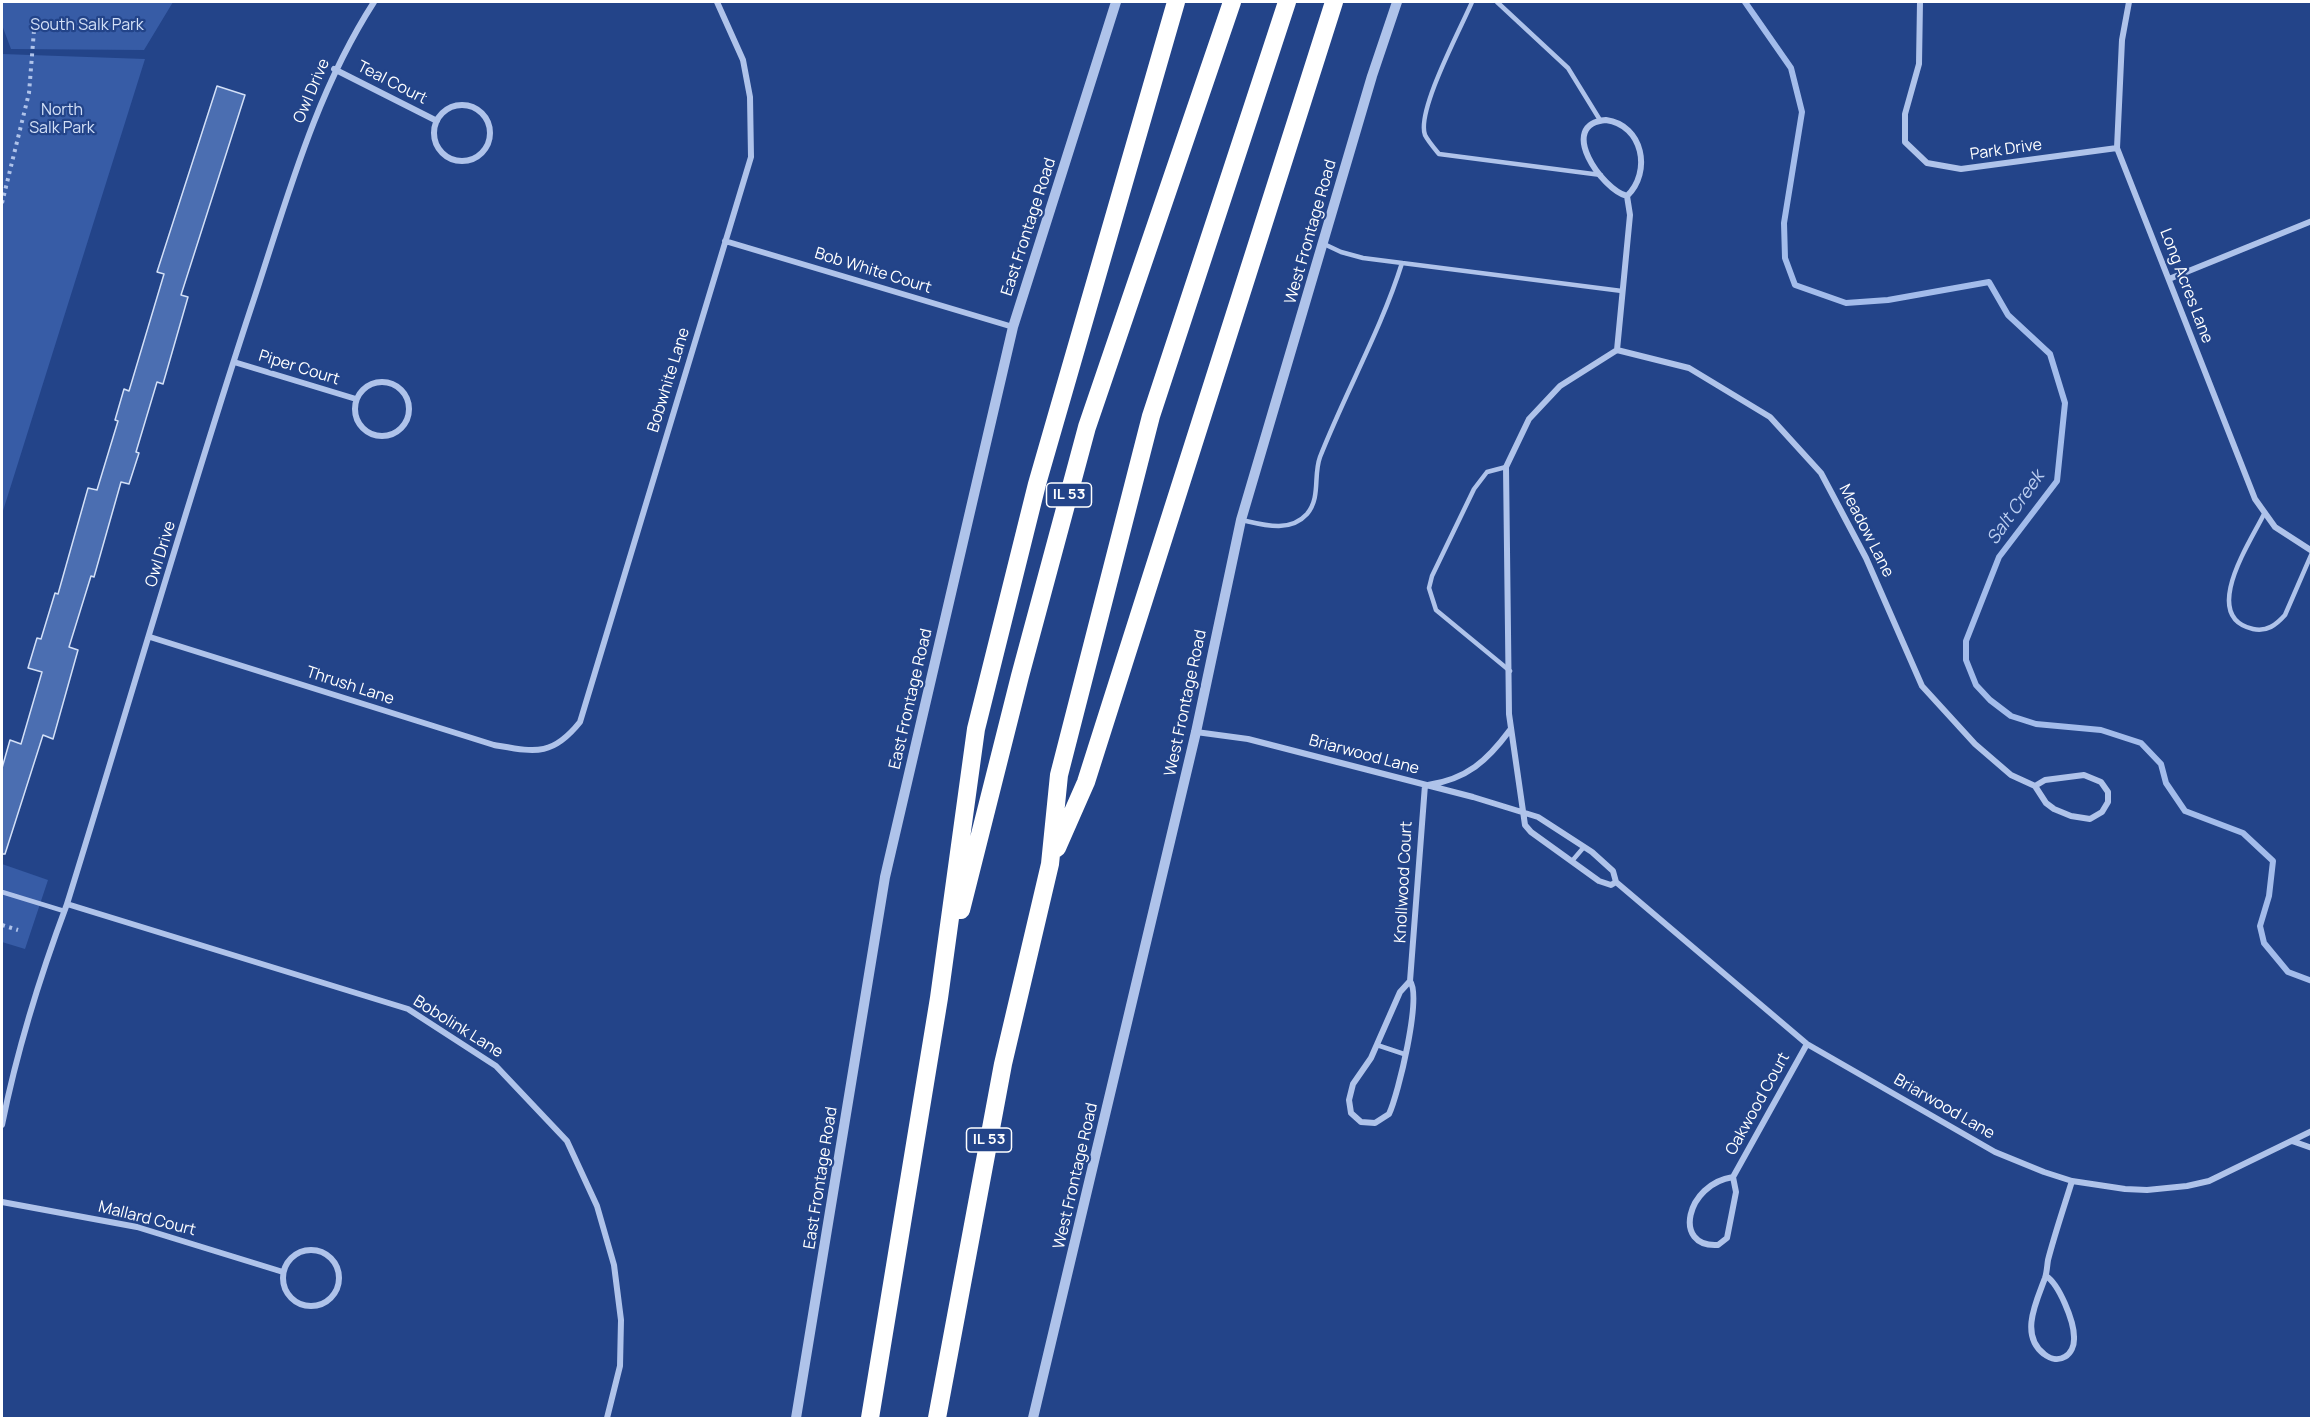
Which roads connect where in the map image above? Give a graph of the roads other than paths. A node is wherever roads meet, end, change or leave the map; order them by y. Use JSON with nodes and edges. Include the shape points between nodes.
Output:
{"nodes":[{"id":1,"x":374,"y":2,"type":"edge"},
{"id":2,"x":717,"y":2,"type":"edge"},
{"id":3,"x":1116,"y":2,"type":"edge"},
{"id":4,"x":1176,"y":2,"type":"edge"},
{"id":5,"x":1232,"y":2,"type":"edge"},
{"id":6,"x":1287,"y":2,"type":"edge"},
{"id":7,"x":1334,"y":2,"type":"edge"},
{"id":8,"x":1397,"y":2,"type":"edge"},
{"id":9,"x":1472,"y":2,"type":"edge"},
{"id":10,"x":1497,"y":2,"type":"edge"},
{"id":11,"x":1920,"y":2,"type":"edge"},
{"id":12,"x":2129,"y":2,"type":"edge"},
{"id":13,"x":334,"y":69,"type":"junction"},
{"id":14,"x":1600,"y":120,"type":"junction"},
{"id":15,"x":436,"y":121,"type":"junction"},
{"id":16,"x":2117,"y":148,"type":"junction"},
{"id":17,"x":1601,"y":175,"type":"junction"},
{"id":18,"x":1627,"y":196,"type":"junction"},
{"id":19,"x":2312,"y":221,"type":"edge"},
{"id":20,"x":725,"y":241,"type":"junction"},
{"id":21,"x":1323,"y":244,"type":"junction"},
{"id":22,"x":1402,"y":263,"type":"junction"},
{"id":23,"x":2169,"y":279,"type":"junction"},
{"id":24,"x":1622,"y":291,"type":"junction"},
{"id":25,"x":1013,"y":327,"type":"junction"},
{"id":26,"x":1617,"y":350,"type":"junction"},
{"id":27,"x":234,"y":362,"type":"junction"},
{"id":28,"x":356,"y":399,"type":"junction"},
{"id":29,"x":1506,"y":467,"type":"junction"},
{"id":30,"x":2264,"y":514,"type":"junction"},
{"id":31,"x":1241,"y":520,"type":"junction"},
{"id":32,"x":2312,"y":552,"type":"edge"},
{"id":33,"x":150,"y":637,"type":"junction"},
{"id":34,"x":1510,"y":671,"type":"junction"},
{"id":35,"x":1510,"y":729,"type":"junction"},
{"id":36,"x":1196,"y":732,"type":"junction"},
{"id":37,"x":544,"y":751,"type":"joint"},
{"id":38,"x":1425,"y":785,"type":"junction"},
{"id":39,"x":2035,"y":786,"type":"junction"},
{"id":40,"x":1523,"y":815,"type":"junction"},
{"id":41,"x":1584,"y":847,"type":"junction"},
{"id":42,"x":1572,"y":861,"type":"junction"},
{"id":43,"x":1050,"y":864,"type":"junction"},
{"id":44,"x":1616,"y":882,"type":"junction"},
{"id":45,"x":2,"y":892,"type":"edge"},
{"id":46,"x":67,"y":904,"type":"junction"},
{"id":47,"x":64,"y":911,"type":"junction"},
{"id":48,"x":1410,"y":981,"type":"junction"},
{"id":49,"x":939,"y":998,"type":"junction"},
{"id":50,"x":1807,"y":1044,"type":"junction"},
{"id":51,"x":1377,"y":1045,"type":"junction"},
{"id":52,"x":1404,"y":1054,"type":"junction"},
{"id":53,"x":2,"y":1125,"type":"edge"},
{"id":54,"x":2312,"y":1131,"type":"edge"},
{"id":55,"x":2292,"y":1141,"type":"junction"},
{"id":56,"x":2312,"y":1148,"type":"edge"},
{"id":57,"x":1733,"y":1177,"type":"junction"},
{"id":58,"x":2072,"y":1181,"type":"junction"},
{"id":59,"x":2,"y":1202,"type":"edge"},
{"id":60,"x":283,"y":1272,"type":"junction"},
{"id":61,"x":2046,"y":1276,"type":"junction"},
{"id":62,"x":607,"y":1419,"type":"edge"},
{"id":63,"x":796,"y":1419,"type":"edge"},
{"id":64,"x":870,"y":1419,"type":"edge"},
{"id":65,"x":937,"y":1419,"type":"edge"},
{"id":66,"x":1033,"y":1419,"type":"edge"}],
"edges":[{"from":1,"to":13,"type":"street","name":"Owl Drive"},
{"from":2,"to":20,"type":"street","name":"Bobwhite Lane","via":[[743,60],[750,97],[751,157]]},
{"from":3,"to":25,"type":"street","name":"East Frontage Road"},
{"from":4,"to":49,"type":"highway","number":"IL 53","via":[[1037,484],[976,729]]},
{"from":5,"to":49,"type":"highway","number":"IL 53","via":[[1087,427]]},
{"from":6,"to":43,"type":"highway","number":"IL 53","via":[[1150,416],[1059,775]]},
{"from":7,"to":43,"type":"highway","number":"IL 53","via":[[1089,771]]},
{"from":8,"to":21,"type":"street","name":"West Frontage Road"},
{"from":9,"to":17,"type":"lane","via":[[1450,43],[1426,115],[1424,133],[1438,154]]},
{"from":10,"to":14,"type":"lane","via":[[1568,68]]},
{"from":11,"to":16,"type":"street","name":"Park Drive","via":[[1919,64],[1905,114],[1905,142],[1927,163],[1961,169]]},
{"from":12,"to":16,"type":"street","name":"Long Acres Lane","via":[[2122,40]]},
{"from":13,"to":15,"type":"street","name":"Teal Court"},
{"from":13,"to":27,"type":"street","name":"Owl Drive","via":[[316,112]]},
{"from":14,"to":17,"type":"street","via":[[1590,126],[1582,142],[1586,157]]},
{"from":14,"to":18,"type":"street","via":[[1622,124],[1634,134],[1639,146],[1639,180]]},
{"from":15,"to":15,"type":"street","name":"Teal Court","via":[[438,147],[452,159],[470,160],[489,141],[488,123],[476,109],[458,105]]},
{"from":16,"to":23,"type":"street","name":"Long Acres Lane"},
{"from":17,"to":18,"type":"street","via":[[1615,192]]},
{"from":18,"to":24,"type":"street","via":[[1630,214]]},
{"from":19,"to":23,"type":"street"},
{"from":20,"to":25,"type":"street","name":"Bob White Court"},
{"from":20,"to":37,"type":"street","name":"Bobwhite Lane","via":[[580,722],[566,739]]},
{"from":21,"to":22,"type":"lane","via":[[1341,252]]},
{"from":21,"to":31,"type":"street","name":"West Frontage Road"},
{"from":22,"to":24,"type":"lane"},
{"from":22,"to":31,"type":"lane","via":[[1390,302],[1319,459],[1317,489],[1306,514],[1292,525],[1281,527]]},
{"from":23,"to":30,"type":"street","name":"Long Acres Lane","via":[[2250,488]]},
{"from":24,"to":26,"type":"street"},
{"from":25,"to":63,"type":"street","name":"East Frontage Road","via":[[885,877]]},
{"from":26,"to":29,"type":"street","via":[[1560,386],[1529,419]]},
{"from":26,"to":39,"type":"street","name":"Meadow Lane","via":[[1689,368],[1770,417],[1821,473],[1866,558],[1922,686],[1975,744],[2011,775]]},
{"from":27,"to":28,"type":"street","name":"Piper Court"},
{"from":27,"to":33,"type":"street","name":"Owl Drive"},
{"from":28,"to":28,"type":"street","name":"Piper Court","via":[[356,418],[376,435],[394,433],[406,420],[405,395],[392,384],[367,386]]},
{"from":29,"to":34,"type":"street"},
{"from":29,"to":34,"type":"lane","via":[[1487,472],[1474,489],[1429,588],[1436,610]]},
{"from":30,"to":32,"type":"street","name":"Long Acres Lane"},
{"from":30,"to":32,"type":"lane","via":[[2230,585],[2228,603],[2238,621],[2254,629],[2278,623]]},
{"from":31,"to":36,"type":"street","name":"West Frontage Road"},
{"from":33,"to":37,"type":"street","name":"Thrush Lane","via":[[494,745]]},
{"from":33,"to":46,"type":"street","name":"Owl Drive"},
{"from":34,"to":35,"type":"street"},
{"from":35,"to":38,"type":"street","via":[[1486,760],[1468,773],[1448,782]]},
{"from":35,"to":40,"type":"street"},
{"from":36,"to":38,"type":"street","name":"Briarwood Lane","via":[[1248,739]]},
{"from":36,"to":66,"type":"street","name":"West Frontage Road"},
{"from":38,"to":40,"type":"street","name":"Briarwood Lane"},
{"from":38,"to":48,"type":"street","name":"Knollwood Court"},
{"from":39,"to":39,"type":"street","name":"Meadow Lane","via":[[2054,809],[2079,818],[2097,816],[2108,802],[2108,792],[2101,782],[2084,775],[2045,780]]},
{"from":40,"to":41,"type":"street","name":"Briarwood Lane","via":[[1543,819]]},
{"from":40,"to":42,"type":"street","name":"Briarwood Lane","via":[[1527,828]]},
{"from":41,"to":42,"type":"lane"},
{"from":41,"to":44,"type":"street","name":"Briarwood Lane","via":[[1612,872]]},
{"from":42,"to":44,"type":"street","name":"Briarwood Lane","via":[[1599,881],[1611,885]]},
{"from":43,"to":65,"type":"highway","number":"IL 53","via":[[1003,1064]]},
{"from":44,"to":50,"type":"street","name":"Briarwood Lane"},
{"from":45,"to":47,"type":"lane"},
{"from":46,"to":47,"type":"street","name":"Owl Drive"},
{"from":46,"to":62,"type":"street","name":"Bobolink Lane","via":[[408,1009],[496,1066],[567,1141],[597,1206],[614,1265],[621,1320],[620,1366]]},
{"from":47,"to":53,"type":"street","name":"Owl Drive","via":[[14,1064]]},
{"from":48,"to":51,"type":"street","name":"Knollwood Court","via":[[1400,992]]},
{"from":48,"to":52,"type":"street","name":"Knollwood Court","via":[[1415,990],[1414,1011]]},
{"from":49,"to":64,"type":"highway","number":"IL 53"},
{"from":50,"to":57,"type":"street","name":"Oakwood Court"},
{"from":50,"to":58,"type":"street","name":"Briarwood Lane","via":[[1995,1152]]},
{"from":51,"to":52,"type":"lane"},
{"from":51,"to":52,"type":"street","name":"Knollwood Court","via":[[1350,1091],[1348,1107],[1361,1122],[1376,1123],[1389,1114]]},
{"from":54,"to":55,"type":"street","name":"Briarwood Lane"},
{"from":55,"to":56,"type":"street"},
{"from":55,"to":58,"type":"street","name":"Briarwood Lane","via":[[2209,1181],[2187,1186],[2136,1190]]},
{"from":57,"to":57,"type":"street","name":"Oakwood Court","via":[[1710,1185],[1693,1203],[1691,1226],[1704,1244],[1718,1245],[1727,1238],[1736,1192]]},
{"from":58,"to":61,"type":"street"},
{"from":59,"to":60,"type":"street","name":"Mallard Court","via":[[137,1227]]},
{"from":60,"to":60,"type":"street","via":[[282,1281],[290,1297],[304,1306],[330,1300],[339,1284],[337,1265],[322,1252],[312,1250],[294,1255]]},
{"from":61,"to":61,"type":"street","via":[[2034,1301],[2032,1330],[2041,1352],[2052,1359],[2065,1358],[2072,1350],[2073,1329],[2057,1288]]}]}
